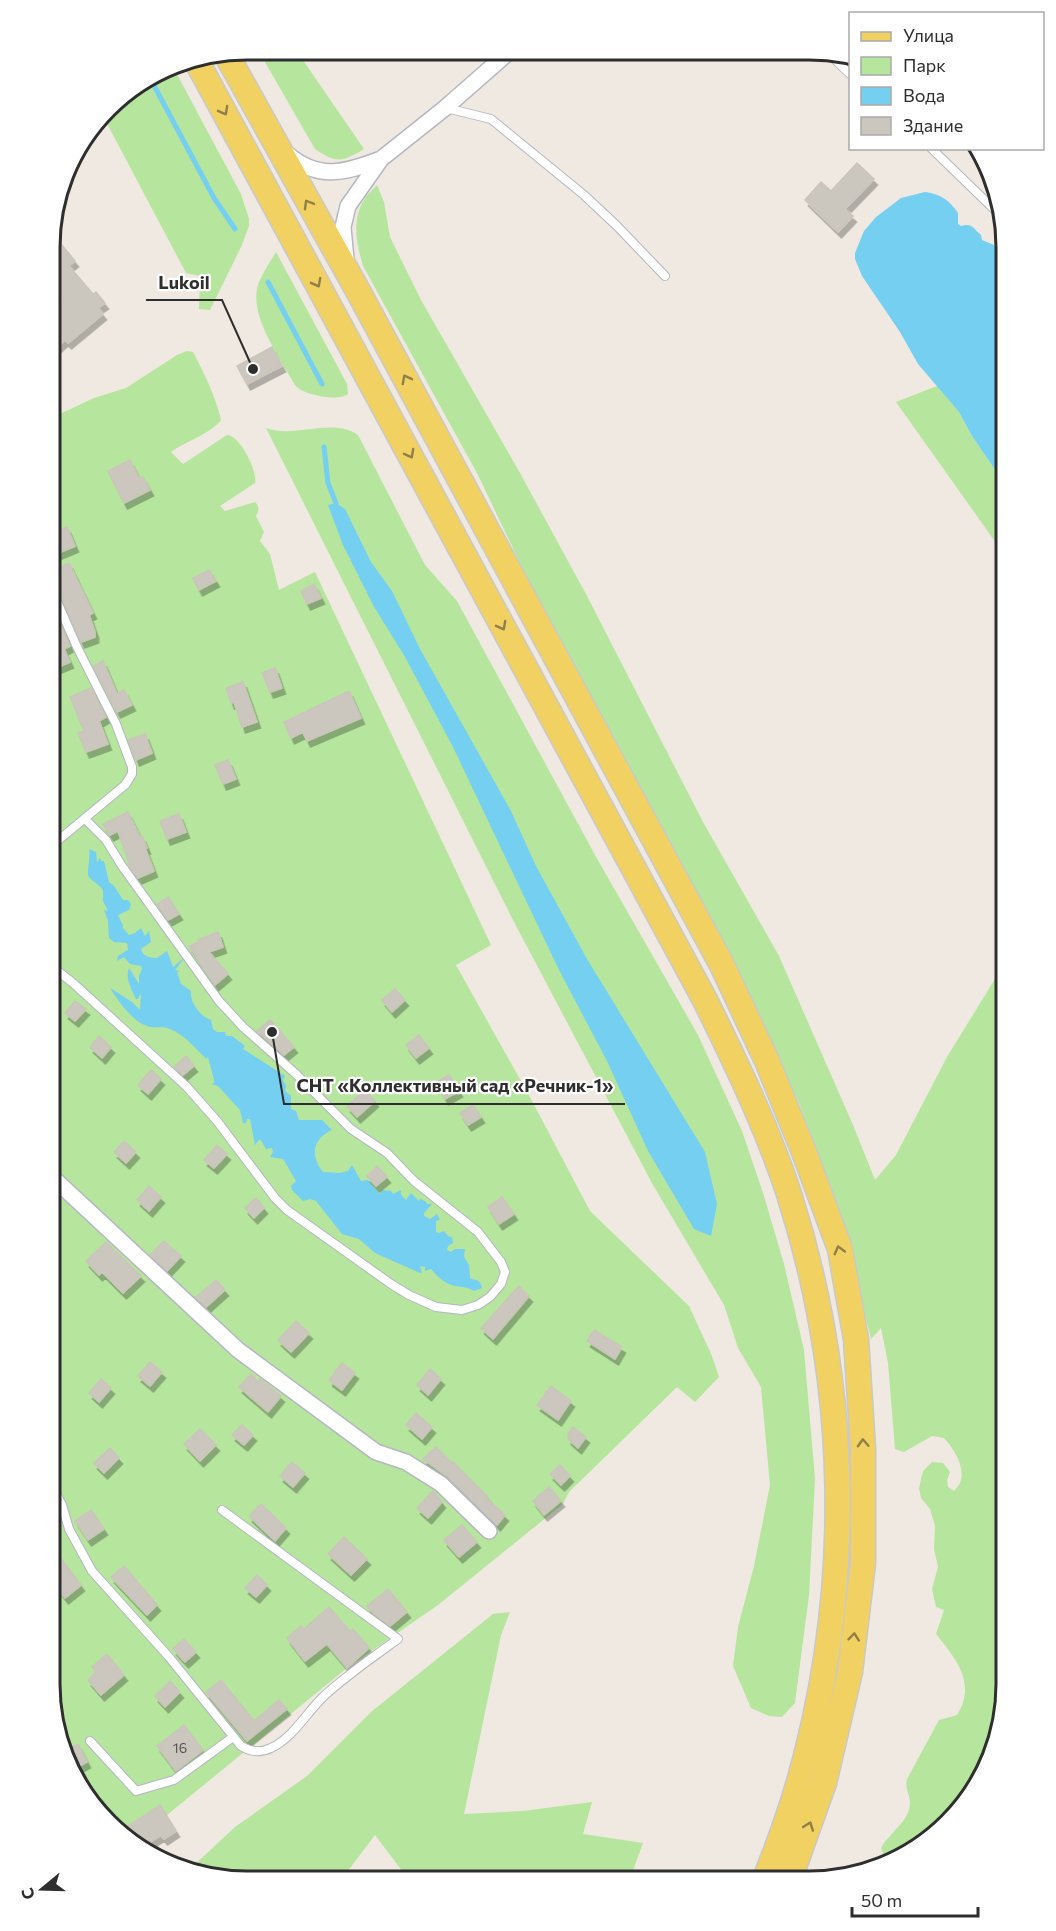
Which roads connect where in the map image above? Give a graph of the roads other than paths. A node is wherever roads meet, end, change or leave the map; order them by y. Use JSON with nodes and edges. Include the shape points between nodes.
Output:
{"nodes":[{"id":1,"x":500,"y":60,"type":"edge"},
{"id":2,"x":230,"y":61,"type":"edge"},
{"id":3,"x":200,"y":67,"type":"edge"},
{"id":4,"x":445,"y":108,"type":"junction"},
{"id":5,"x":267,"y":131,"type":"junction"},
{"id":6,"x":933,"y":150,"type":"edge"},
{"id":7,"x":381,"y":159,"type":"junction"},
{"id":8,"x":991,"y":206,"type":"edge"},
{"id":9,"x":665,"y":276,"type":"dead end"},
{"id":10,"x":358,"y":291,"type":"junction"},
{"id":11,"x":60,"y":608,"type":"edge"},
{"id":12,"x":86,"y":819,"type":"junction"},
{"id":13,"x":60,"y":839,"type":"edge"},
{"id":14,"x":60,"y":973,"type":"edge"},
{"id":15,"x":60,"y":1184,"type":"edge"},
{"id":16,"x":60,"y":1501,"type":"edge"},
{"id":17,"x":222,"y":1510,"type":"dead end"},
{"id":18,"x":489,"y":1531,"type":"dead end"},
{"id":19,"x":233,"y":1737,"type":"junction"},
{"id":20,"x":90,"y":1741,"type":"dead end"},
{"id":21,"x":768,"y":1871,"type":"edge"},
{"id":22,"x":793,"y":1871,"type":"edge"}],
"edges":[{"from":1,"to":4,"type":"street"},
{"from":2,"to":5,"type":"main road"},
{"from":3,"to":21,"type":"main road","one_way":true,"via":[[705,1000],[751,1096],[788,1192],[819,1305],[837,1452],[839,1515],[829,1643],[814,1721],[799,1783]]},
{"from":4,"to":7,"type":"street"},
{"from":4,"to":9,"type":"lane","via":[[491,119],[584,195]]},
{"from":5,"to":7,"type":"street","via":[[290,156],[319,171],[347,171]]},
{"from":10,"to":5,"type":"main road","one_way":true},
{"from":6,"to":8,"type":"lane"},
{"from":7,"to":10,"type":"street","via":[[353,195],[345,216],[346,261]]},
{"from":22,"to":10,"type":"main road","one_way":true,"via":[[824,1784],[850,1672],[862,1563],[863,1448],[856,1339],[840,1249],[771,1072],[722,964]]},
{"from":11,"to":12,"type":"lane","via":[[116,724],[132,767],[125,785]]},
{"from":12,"to":13,"type":"lane"},
{"from":12,"to":14,"type":"lane","via":[[106,840],[233,1017],[351,1130],[387,1153],[414,1181],[478,1232],[505,1272],[497,1290],[471,1308],[436,1306],[391,1284],[301,1221],[275,1198],[186,1086]]},
{"from":15,"to":18,"type":"street","via":[[238,1350],[376,1452],[406,1462],[441,1484]]},
{"from":16,"to":19,"type":"lane","via":[[69,1529],[92,1571],[169,1657]]},
{"from":17,"to":19,"type":"lane","via":[[398,1639],[349,1675],[274,1747],[249,1750]]},
{"from":19,"to":20,"type":"lane","via":[[174,1780],[136,1791]]}]}
